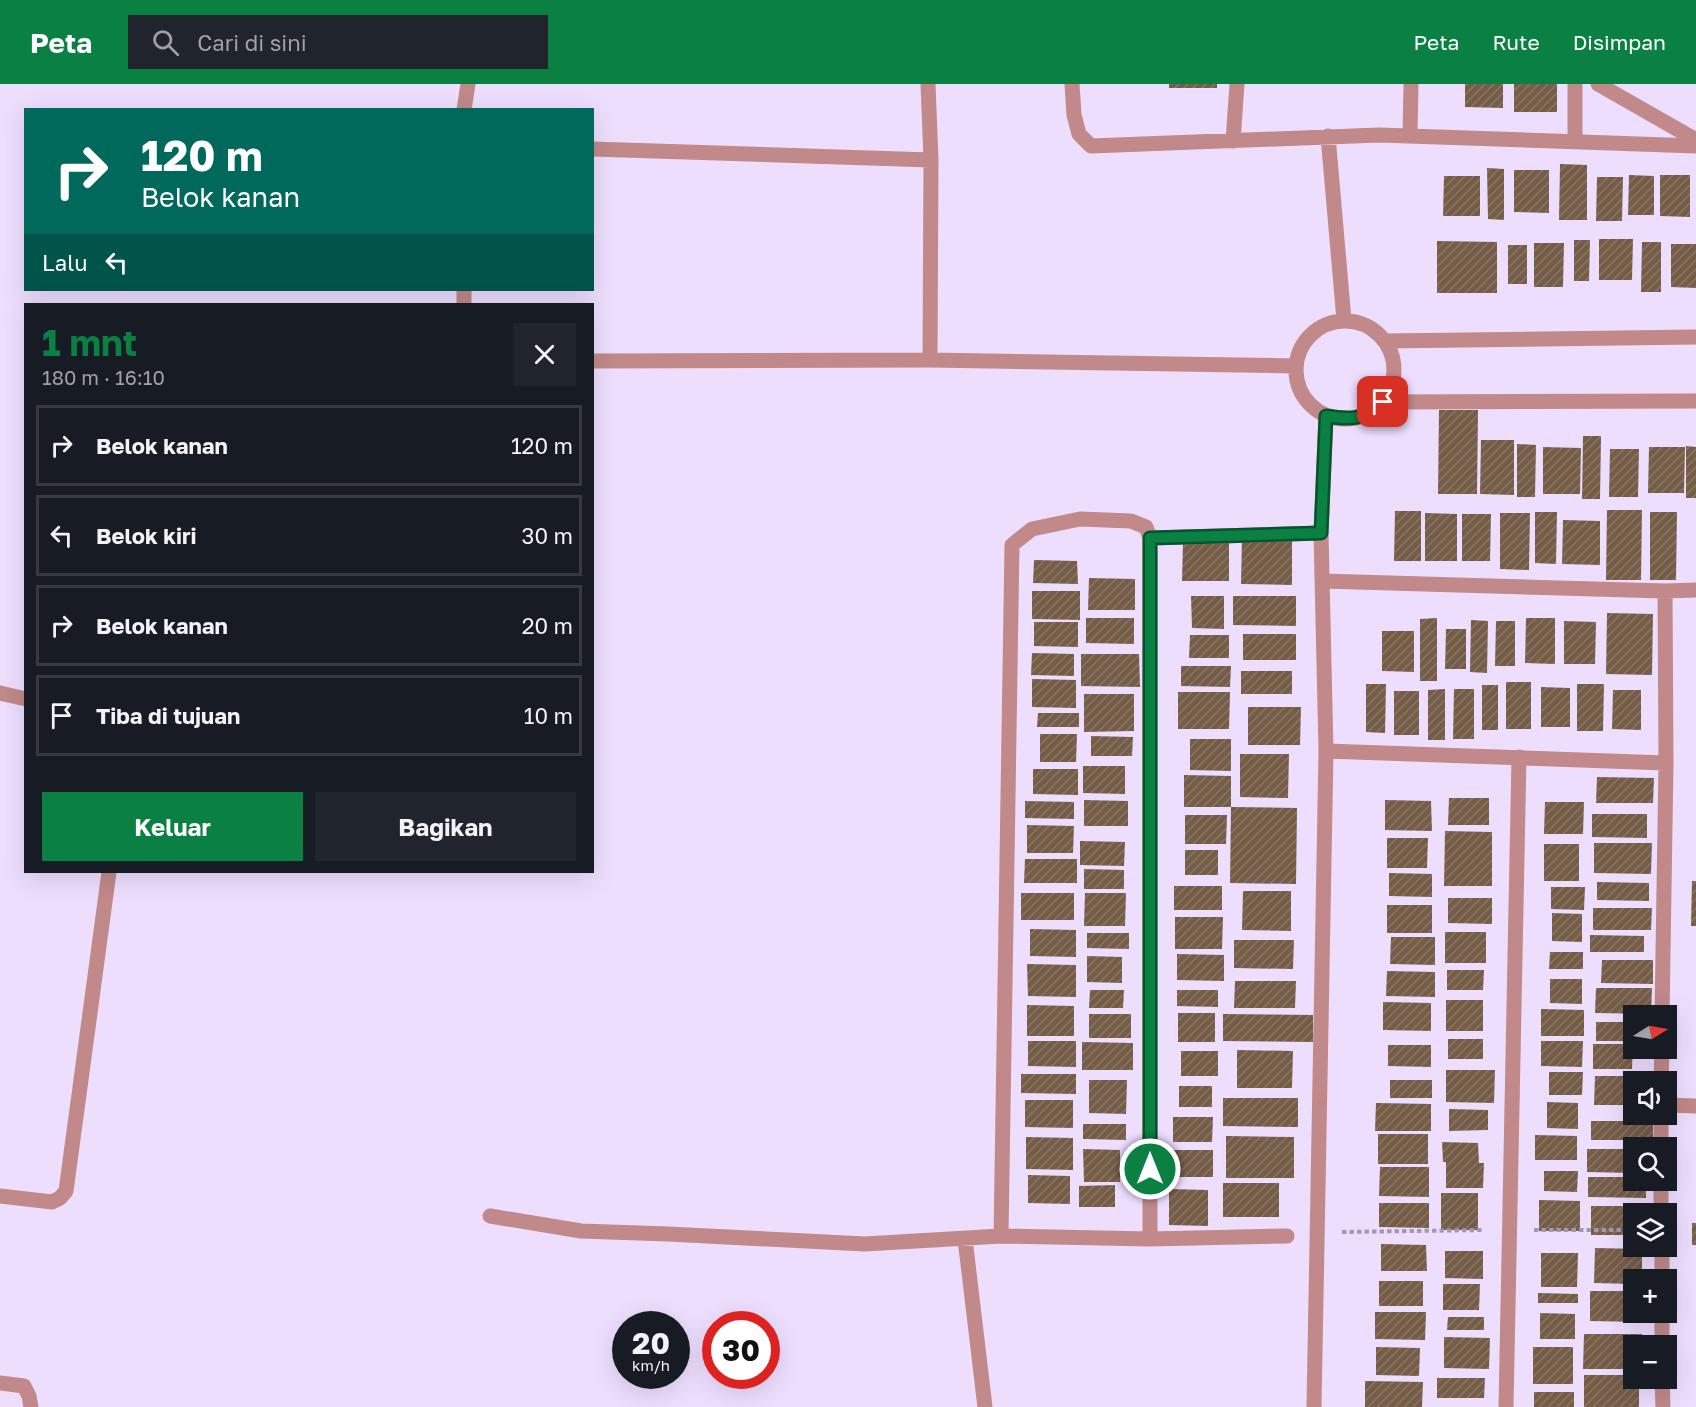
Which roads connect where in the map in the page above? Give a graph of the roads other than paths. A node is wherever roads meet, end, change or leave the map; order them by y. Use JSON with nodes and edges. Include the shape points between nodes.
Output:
{"nodes":[{"id":1,"x":468,"y":84,"type":"edge"},
{"id":2,"x":928,"y":84,"type":"edge"},
{"id":3,"x":1072,"y":84,"type":"edge"},
{"id":4,"x":1236,"y":84,"type":"edge"},
{"id":5,"x":1411,"y":84,"type":"edge"},
{"id":6,"x":1575,"y":84,"type":"edge"},
{"id":7,"x":1598,"y":84,"type":"edge"},
{"id":8,"x":464,"y":108,"type":"edge"},
{"id":9,"x":1410,"y":135,"type":"junction"},
{"id":10,"x":1328,"y":136,"type":"junction"},
{"id":11,"x":1696,"y":140,"type":"edge"},
{"id":12,"x":1233,"y":141,"type":"junction"},
{"id":13,"x":1575,"y":142,"type":"junction"},
{"id":14,"x":1696,"y":146,"type":"edge"},
{"id":15,"x":594,"y":149,"type":"edge"},
{"id":16,"x":931,"y":160,"type":"junction"},
{"id":17,"x":1344,"y":320,"type":"junction"},
{"id":18,"x":1696,"y":337,"type":"edge"},
{"id":19,"x":1384,"y":341,"type":"junction"},
{"id":20,"x":930,"y":360,"type":"junction"},
{"id":21,"x":594,"y":361,"type":"edge"},
{"id":22,"x":1296,"y":366,"type":"junction"},
{"id":23,"x":1696,"y":401,"type":"edge"},
{"id":24,"x":1383,"y":402,"type":"junction"},
{"id":25,"x":1326,"y":416,"type":"junction"},
{"id":26,"x":1321,"y":533,"type":"junction"},
{"id":27,"x":1150,"y":538,"type":"junction"},
{"id":28,"x":1322,"y":580,"type":"junction"},
{"id":29,"x":1696,"y":590,"type":"edge"},
{"id":30,"x":1665,"y":591,"type":"junction"},
{"id":31,"x":0,"y":693,"type":"edge"},
{"id":32,"x":24,"y":699,"type":"edge"},
{"id":33,"x":1326,"y":751,"type":"junction"},
{"id":34,"x":1519,"y":757,"type":"junction"},
{"id":35,"x":1666,"y":763,"type":"junction"},
{"id":36,"x":109,"y":873,"type":"edge"},
{"id":37,"x":1662,"y":1005,"type":"edge"},
{"id":38,"x":1677,"y":1105,"type":"edge"},
{"id":39,"x":1696,"y":1106,"type":"edge"},
{"id":40,"x":0,"y":1196,"type":"edge"},
{"id":41,"x":490,"y":1216,"type":"dead end"},
{"id":42,"x":1001,"y":1236,"type":"junction"},
{"id":43,"x":1287,"y":1236,"type":"dead end"},
{"id":44,"x":965,"y":1239,"type":"junction"},
{"id":45,"x":1150,"y":1239,"type":"junction"},
{"id":46,"x":0,"y":1383,"type":"edge"},
{"id":47,"x":1662,"y":1389,"type":"edge"},
{"id":48,"x":31,"y":1407,"type":"edge"},
{"id":49,"x":985,"y":1407,"type":"edge"},
{"id":50,"x":1314,"y":1407,"type":"edge"},
{"id":51,"x":1506,"y":1407,"type":"edge"},
{"id":52,"x":1663,"y":1407,"type":"edge"}],
"edges":[{"from":1,"to":8,"type":"street"},
{"from":2,"to":16,"type":"street"},
{"from":3,"to":12,"type":"street","via":[[1079,134],[1091,146]]},
{"from":4,"to":12,"type":"street"},
{"from":5,"to":9,"type":"street"},
{"from":6,"to":13,"type":"street"},
{"from":7,"to":11,"type":"street"},
{"from":9,"to":10,"type":"street"},
{"from":9,"to":13,"type":"street"},
{"from":10,"to":12,"type":"street"},
{"from":10,"to":17,"type":"street"},
{"from":13,"to":14,"type":"street"},
{"from":15,"to":16,"type":"street"},
{"from":16,"to":20,"type":"street"},
{"from":17,"to":19,"type":"street","via":[[1366,326]]},
{"from":17,"to":22,"type":"street","via":[[1322,326],[1305,340]]},
{"from":18,"to":19,"type":"street"},
{"from":19,"to":24,"type":"street","via":[[1393,360],[1392,382]]},
{"from":20,"to":21,"type":"street"},
{"from":20,"to":22,"type":"street"},
{"from":22,"to":25,"type":"street","via":[[1297,383],[1308,403]]},
{"from":23,"to":24,"type":"street"},
{"from":24,"to":25,"type":"street","via":[[1361,417],[1348,420]]},
{"from":25,"to":26,"type":"street"},
{"from":26,"to":27,"type":"street"},
{"from":26,"to":28,"type":"street"},
{"from":27,"to":42,"type":"street","via":[[1146,527],[1131,522],[1080,519],[1032,529],[1012,544]]},
{"from":27,"to":45,"type":"street"},
{"from":28,"to":30,"type":"street"},
{"from":28,"to":33,"type":"street"},
{"from":29,"to":30,"type":"street"},
{"from":30,"to":35,"type":"street"},
{"from":31,"to":32,"type":"street"},
{"from":33,"to":34,"type":"street"},
{"from":33,"to":50,"type":"street"},
{"from":34,"to":35,"type":"street"},
{"from":34,"to":51,"type":"street"},
{"from":35,"to":37,"type":"street"},
{"from":36,"to":40,"type":"street","via":[[66,1191],[52,1203]]},
{"from":38,"to":39,"type":"street"},
{"from":41,"to":44,"type":"street","via":[[581,1231],[865,1244]]},
{"from":42,"to":44,"type":"street"},
{"from":42,"to":45,"type":"street"},
{"from":43,"to":45,"type":"street"},
{"from":44,"to":49,"type":"street"},
{"from":46,"to":48,"type":"street","via":[[24,1386]]},
{"from":47,"to":52,"type":"street"}]}
